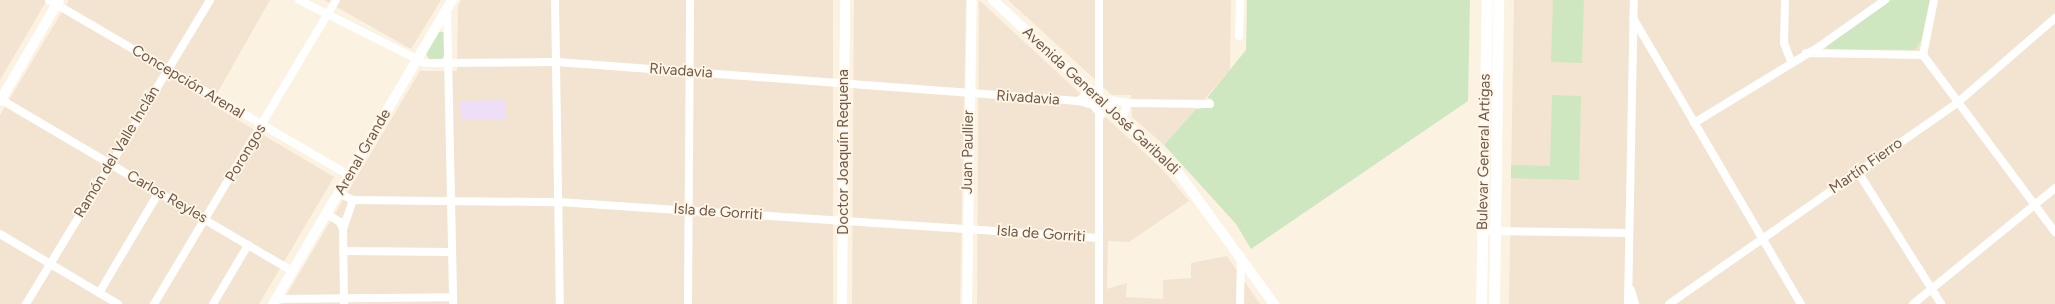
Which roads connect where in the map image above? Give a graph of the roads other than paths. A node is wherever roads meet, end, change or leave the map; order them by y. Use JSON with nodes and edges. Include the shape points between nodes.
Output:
{"nodes":[{"id":1,"x":210,"y":0,"type":"edge"},
{"id":2,"x":299,"y":0,"type":"edge"},
{"id":3,"x":336,"y":0,"type":"edge"},
{"id":4,"x":555,"y":0,"type":"edge"},
{"id":5,"x":690,"y":0,"type":"edge"},
{"id":6,"x":845,"y":0,"type":"edge"},
{"id":7,"x":972,"y":0,"type":"edge"},
{"id":8,"x":993,"y":0,"type":"edge"},
{"id":9,"x":1099,"y":0,"type":"edge"},
{"id":10,"x":1240,"y":0,"type":"edge"},
{"id":11,"x":1487,"y":0,"type":"edge"},
{"id":12,"x":1498,"y":0,"type":"edge"},
{"id":13,"x":1634,"y":0,"type":"edge"},
{"id":14,"x":1785,"y":0,"type":"edge"},
{"id":15,"x":1885,"y":0,"type":"edge"},
{"id":16,"x":1934,"y":0,"type":"edge"},
{"id":17,"x":55,"y":2,"type":"edge"},
{"id":18,"x":450,"y":4,"type":"edge"},
{"id":19,"x":327,"y":15,"type":"junction"},
{"id":20,"x":1633,"y":18,"type":"junction"},
{"id":21,"x":2055,"y":18,"type":"edge"},
{"id":22,"x":1239,"y":36,"type":"dead end"},
{"id":23,"x":1804,"y":53,"type":"junction"},
{"id":24,"x":1923,"y":55,"type":"junction"},
{"id":25,"x":416,"y":61,"type":"junction"},
{"id":26,"x":1791,"y":61,"type":"junction"},
{"id":27,"x":557,"y":62,"type":"junction"},
{"id":28,"x":448,"y":64,"type":"junction"},
{"id":29,"x":167,"y":70,"type":"junction"},
{"id":30,"x":690,"y":72,"type":"junction"},
{"id":31,"x":844,"y":84,"type":"junction"},
{"id":32,"x":1087,"y":87,"type":"junction"},
{"id":33,"x":968,"y":93,"type":"junction"},
{"id":34,"x":1101,"y":99,"type":"junction"},
{"id":35,"x":0,"y":100,"type":"edge"},
{"id":36,"x":1078,"y":101,"type":"junction"},
{"id":37,"x":1128,"y":103,"type":"junction"},
{"id":38,"x":1957,"y":103,"type":"junction"},
{"id":39,"x":1210,"y":104,"type":"dead end"},
{"id":40,"x":1101,"y":115,"type":"junction"},
{"id":41,"x":1122,"y":119,"type":"junction"},
{"id":42,"x":1694,"y":123,"type":"junction"},
{"id":43,"x":262,"y":126,"type":"junction"},
{"id":44,"x":109,"y":163,"type":"junction"},
{"id":45,"x":1858,"y":172,"type":"junction"},
{"id":46,"x":349,"y":175,"type":"junction"},
{"id":47,"x":2055,"y":188,"type":"edge"},
{"id":48,"x":159,"y":192,"type":"junction"},
{"id":49,"x":339,"y":193,"type":"junction"},
{"id":50,"x":353,"y":200,"type":"junction"},
{"id":51,"x":559,"y":202,"type":"junction"},
{"id":52,"x":452,"y":204,"type":"junction"},
{"id":53,"x":2035,"y":206,"type":"junction"},
{"id":54,"x":687,"y":210,"type":"junction"},
{"id":55,"x":327,"y":214,"type":"junction"},
{"id":56,"x":206,"y":220,"type":"junction"},
{"id":57,"x":843,"y":220,"type":"junction"},
{"id":58,"x":343,"y":229,"type":"junction"},
{"id":59,"x":967,"y":229,"type":"junction"},
{"id":60,"x":1483,"y":231,"type":"junction"},
{"id":61,"x":1494,"y":231,"type":"junction"},
{"id":62,"x":2055,"y":232,"type":"edge"},
{"id":63,"x":1630,"y":233,"type":"junction"},
{"id":64,"x":0,"y":234,"type":"edge"},
{"id":65,"x":1100,"y":238,"type":"junction"},
{"id":66,"x":1762,"y":238,"type":"junction"},
{"id":67,"x":248,"y":245,"type":"junction"},
{"id":68,"x":343,"y":251,"type":"junction"},
{"id":69,"x":452,"y":252,"type":"junction"},
{"id":70,"x":1241,"y":255,"type":"junction"},
{"id":71,"x":49,"y":263,"type":"junction"},
{"id":72,"x":292,"y":271,"type":"junction"},
{"id":73,"x":1630,"y":284,"type":"junction"},
{"id":74,"x":1932,"y":289,"type":"junction"},
{"id":75,"x":99,"y":292,"type":"junction"},
{"id":76,"x":453,"y":300,"type":"edge"},
{"id":77,"x":274,"y":301,"type":"edge"},
{"id":78,"x":344,"y":301,"type":"edge"},
{"id":79,"x":26,"y":304,"type":"edge"},
{"id":80,"x":118,"y":304,"type":"edge"},
{"id":81,"x":154,"y":304,"type":"edge"},
{"id":82,"x":213,"y":304,"type":"edge"},
{"id":83,"x":560,"y":304,"type":"edge"},
{"id":84,"x":688,"y":304,"type":"edge"},
{"id":85,"x":842,"y":304,"type":"edge"},
{"id":86,"x":967,"y":304,"type":"edge"},
{"id":87,"x":1099,"y":304,"type":"edge"},
{"id":88,"x":1240,"y":304,"type":"edge"},
{"id":89,"x":1274,"y":304,"type":"edge"},
{"id":90,"x":1481,"y":304,"type":"edge"},
{"id":91,"x":1494,"y":304,"type":"edge"},
{"id":92,"x":1628,"y":304,"type":"edge"},
{"id":93,"x":1635,"y":304,"type":"edge"},
{"id":94,"x":1669,"y":304,"type":"edge"},
{"id":95,"x":1801,"y":304,"type":"edge"},
{"id":96,"x":1914,"y":304,"type":"edge"},
{"id":97,"x":1941,"y":304,"type":"edge"}],
"edges":[{"from":1,"to":29,"type":"street","name":"Ramón del Valle Inclán"},
{"from":2,"to":19,"type":"street","name":"Rivadavia"},
{"from":3,"to":19,"type":"street","name":"Porongos"},
{"from":4,"to":27,"type":"street"},
{"from":5,"to":30,"type":"street"},
{"from":6,"to":31,"type":"street","name":"Doctor Joaquín Requena"},
{"from":7,"to":33,"type":"street","name":"Juan Paullier"},
{"from":8,"to":32,"type":"street","name":"Avenida General José Garibaldi"},
{"from":9,"to":34,"type":"street"},
{"from":10,"to":22,"type":"street"},
{"from":11,"to":60,"type":"main road","name":"Bulevar General Artigas"},
{"from":12,"to":61,"type":"main road","name":"Bulevar General Artigas"},
{"from":13,"to":20,"type":"street"},
{"from":14,"to":26,"type":"street","via":[[1784,43]]},
{"from":15,"to":23,"type":"street"},
{"from":16,"to":24,"type":"street"},
{"from":17,"to":29,"type":"street","name":"Concepción Arenal"},
{"from":17,"to":35,"type":"street"},
{"from":18,"to":25,"type":"street","name":"Arenal Grande"},
{"from":18,"to":28,"type":"street"},
{"from":19,"to":25,"type":"street","name":"Rivadavia"},
{"from":19,"to":43,"type":"street","name":"Porongos"},
{"from":20,"to":42,"type":"street"},
{"from":20,"to":63,"type":"street"},
{"from":21,"to":38,"type":"street","name":"Martín Fierro"},
{"from":23,"to":24,"type":"street"},
{"from":23,"to":26,"type":"street"},
{"from":24,"to":38,"type":"street"},
{"from":25,"to":28,"type":"street","name":"Rivadavia"},
{"from":25,"to":46,"type":"street","name":"Arenal Grande"},
{"from":26,"to":42,"type":"street"},
{"from":27,"to":28,"type":"street","name":"Rivadavia"},
{"from":27,"to":30,"type":"street","name":"Rivadavia"},
{"from":27,"to":51,"type":"street"},
{"from":28,"to":52,"type":"street"},
{"from":29,"to":43,"type":"street","name":"Concepción Arenal"},
{"from":29,"to":44,"type":"street","name":"Ramón del Valle Inclán"},
{"from":30,"to":31,"type":"street","name":"Rivadavia"},
{"from":30,"to":54,"type":"street"},
{"from":31,"to":33,"type":"street","name":"Rivadavia"},
{"from":31,"to":57,"type":"street","name":"Doctor Joaquín Requena"},
{"from":32,"to":34,"type":"street","name":"Avenida General José Garibaldi"},
{"from":32,"to":36,"type":"street","name":"Rivadavia","via":[[1084,98]]},
{"from":33,"to":36,"type":"street","name":"Rivadavia"},
{"from":33,"to":59,"type":"street","name":"Juan Paullier"},
{"from":34,"to":37,"type":"street"},
{"from":34,"to":40,"type":"street"},
{"from":34,"to":41,"type":"street","name":"Avenida General José Garibaldi"},
{"from":35,"to":44,"type":"street","name":"Carlos Reyles"},
{"from":36,"to":40,"type":"street","name":"Rivadavia","via":[[1093,105]]},
{"from":37,"to":39,"type":"street"},
{"from":37,"to":41,"type":"street"},
{"from":38,"to":45,"type":"street","name":"Martín Fierro"},
{"from":38,"to":53,"type":"street"},
{"from":40,"to":65,"type":"street"},
{"from":41,"to":70,"type":"street","name":"Avenida General José Garibaldi","via":[[1177,171]]},
{"from":42,"to":66,"type":"street"},
{"from":43,"to":46,"type":"street","name":"Concepción Arenal"},
{"from":43,"to":56,"type":"street","name":"Porongos"},
{"from":44,"to":48,"type":"street","name":"Carlos Reyles"},
{"from":44,"to":71,"type":"street","name":"Ramón del Valle Inclán"},
{"from":45,"to":66,"type":"street","name":"Martín Fierro"},
{"from":45,"to":74,"type":"street"},
{"from":46,"to":49,"type":"street","name":"Arenal Grande"},
{"from":47,"to":53,"type":"street"},
{"from":48,"to":56,"type":"street","name":"Carlos Reyles"},
{"from":48,"to":75,"type":"street"},
{"from":49,"to":50,"type":"street","name":"Isla de Gorriti"},
{"from":49,"to":55,"type":"street","name":"Arenal Grande"},
{"from":50,"to":52,"type":"street","name":"Isla de Gorriti"},
{"from":50,"to":58,"type":"street"},
{"from":51,"to":52,"type":"street","name":"Isla de Gorriti"},
{"from":51,"to":54,"type":"street","name":"Isla de Gorriti"},
{"from":51,"to":83,"type":"street"},
{"from":52,"to":69,"type":"street"},
{"from":53,"to":62,"type":"street"},
{"from":53,"to":74,"type":"street"},
{"from":54,"to":57,"type":"street","name":"Isla de Gorriti"},
{"from":54,"to":84,"type":"street"},
{"from":55,"to":58,"type":"street","via":[[340,222]]},
{"from":55,"to":72,"type":"street","name":"Arenal Grande"},
{"from":56,"to":67,"type":"street","name":"Carlos Reyles"},
{"from":56,"to":81,"type":"street","name":"Porongos"},
{"from":57,"to":59,"type":"street","name":"Isla de Gorriti"},
{"from":57,"to":85,"type":"street","name":"Doctor Joaquín Requena"},
{"from":58,"to":68,"type":"street"},
{"from":59,"to":65,"type":"street","name":"Isla de Gorriti"},
{"from":59,"to":86,"type":"street","name":"Juan Paullier"},
{"from":60,"to":61,"type":"street"},
{"from":60,"to":90,"type":"main road","name":"Bulevar General Artigas"},
{"from":61,"to":63,"type":"street"},
{"from":61,"to":91,"type":"main road","name":"Bulevar General Artigas"},
{"from":63,"to":73,"type":"street"},
{"from":64,"to":71,"type":"street"},
{"from":65,"to":87,"type":"street"},
{"from":66,"to":94,"type":"street","name":"Martín Fierro"},
{"from":66,"to":95,"type":"street"},
{"from":67,"to":72,"type":"street","name":"Carlos Reyles"},
{"from":67,"to":82,"type":"street"},
{"from":68,"to":69,"type":"street"},
{"from":68,"to":78,"type":"street"},
{"from":69,"to":76,"type":"street"},
{"from":70,"to":88,"type":"street"},
{"from":70,"to":89,"type":"street","name":"Avenida General José Garibaldi"},
{"from":71,"to":75,"type":"street"},
{"from":71,"to":79,"type":"street","name":"Ramón del Valle Inclán"},
{"from":72,"to":77,"type":"street","name":"Arenal Grande"},
{"from":73,"to":92,"type":"street"},
{"from":73,"to":93,"type":"street"},
{"from":74,"to":96,"type":"street"},
{"from":74,"to":97,"type":"street"},
{"from":75,"to":80,"type":"street"},
{"from":76,"to":78,"type":"street"},
{"from":77,"to":78,"type":"street"}]}
